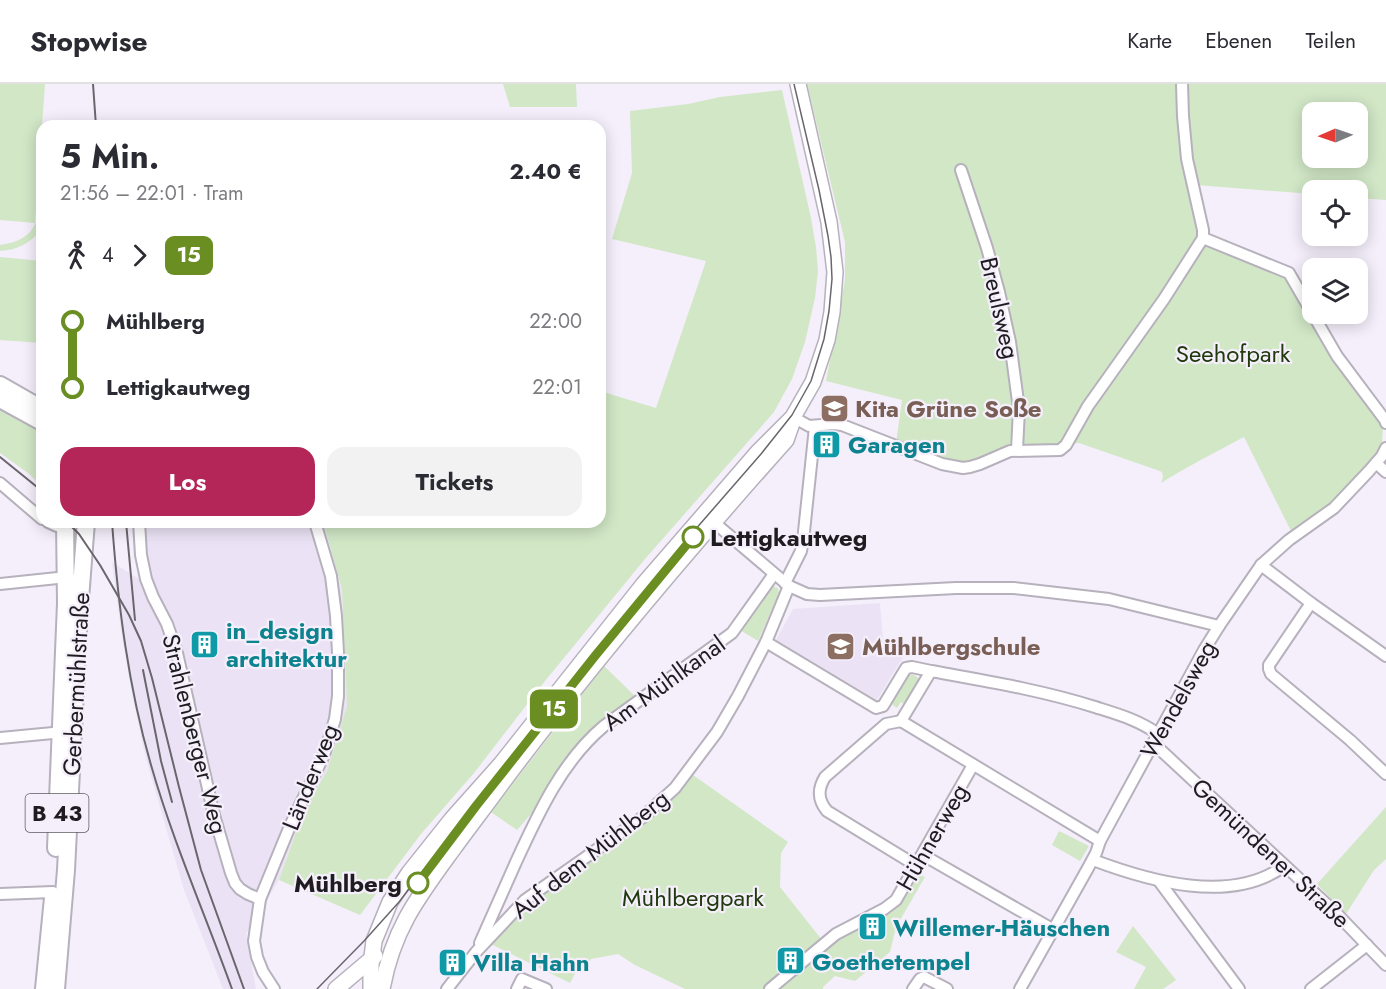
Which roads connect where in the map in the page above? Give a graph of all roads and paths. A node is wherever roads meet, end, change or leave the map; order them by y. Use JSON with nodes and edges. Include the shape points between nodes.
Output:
{"nodes":[{"id":1,"x":798,"y":84,"type":"edge"},
{"id":2,"x":1182,"y":84,"type":"edge"},
{"id":3,"x":961,"y":170,"type":"dead end"},
{"id":4,"x":1203,"y":238,"type":"junction"},
{"id":5,"x":0,"y":386,"type":"edge"},
{"id":6,"x":0,"y":399,"type":"edge"},
{"id":7,"x":36,"y":406,"type":"edge"},
{"id":8,"x":794,"y":417,"type":"junction"},
{"id":9,"x":36,"y":419,"type":"edge"},
{"id":10,"x":1386,"y":423,"type":"edge"},
{"id":11,"x":815,"y":427,"type":"junction"},
{"id":12,"x":1386,"y":448,"type":"edge"},
{"id":13,"x":1017,"y":450,"type":"junction"},
{"id":14,"x":1376,"y":463,"type":"junction"},
{"id":15,"x":1386,"y":472,"type":"edge"},
{"id":16,"x":0,"y":483,"type":"edge"},
{"id":17,"x":36,"y":514,"type":"edge"},
{"id":18,"x":709,"y":518,"type":"junction"},
{"id":19,"x":65,"y":528,"type":"edge"},
{"id":20,"x":86,"y":528,"type":"edge"},
{"id":21,"x":139,"y":528,"type":"edge"},
{"id":22,"x":317,"y":528,"type":"edge"},
{"id":23,"x":1262,"y":565,"type":"junction"},
{"id":24,"x":774,"y":574,"type":"junction"},
{"id":25,"x":67,"y":577,"type":"junction"},
{"id":26,"x":0,"y":584,"type":"edge"},
{"id":27,"x":787,"y":585,"type":"junction"},
{"id":28,"x":80,"y":590,"type":"junction"},
{"id":29,"x":1311,"y":603,"type":"junction"},
{"id":30,"x":1219,"y":626,"type":"junction"},
{"id":31,"x":766,"y":642,"type":"junction"},
{"id":32,"x":1386,"y":656,"type":"edge"},
{"id":33,"x":931,"y":671,"type":"junction"},
{"id":34,"x":901,"y":721,"type":"junction"},
{"id":35,"x":0,"y":738,"type":"edge"},
{"id":36,"x":66,"y":739,"type":"junction"},
{"id":37,"x":1156,"y":739,"type":"junction"},
{"id":38,"x":973,"y":765,"type":"junction"},
{"id":39,"x":1386,"y":774,"type":"edge"},
{"id":40,"x":473,"y":808,"type":"junction"},
{"id":41,"x":1100,"y":841,"type":"junction"},
{"id":42,"x":923,"y":855,"type":"junction"},
{"id":43,"x":1093,"y":860,"type":"junction"},
{"id":44,"x":917,"y":866,"type":"junction"},
{"id":45,"x":1284,"y":866,"type":"junction"},
{"id":46,"x":1160,"y":881,"type":"junction"},
{"id":47,"x":0,"y":894,"type":"edge"},
{"id":48,"x":58,"y":898,"type":"junction"},
{"id":49,"x":260,"y":898,"type":"junction"},
{"id":50,"x":1054,"y":930,"type":"junction"},
{"id":51,"x":396,"y":939,"type":"junction"},
{"id":52,"x":1367,"y":945,"type":"junction"},
{"id":53,"x":476,"y":952,"type":"junction"},
{"id":54,"x":372,"y":959,"type":"junction"},
{"id":55,"x":1386,"y":965,"type":"edge"},
{"id":56,"x":543,"y":988,"type":"edge"},
{"id":57,"x":44,"y":989,"type":"edge"},
{"id":58,"x":56,"y":989,"type":"edge"},
{"id":59,"x":274,"y":989,"type":"edge"},
{"id":60,"x":336,"y":989,"type":"edge"},
{"id":61,"x":372,"y":989,"type":"edge"},
{"id":62,"x":382,"y":989,"type":"edge"},
{"id":63,"x":447,"y":989,"type":"edge"},
{"id":64,"x":517,"y":989,"type":"edge"},
{"id":65,"x":770,"y":989,"type":"edge"},
{"id":66,"x":913,"y":989,"type":"edge"},
{"id":67,"x":947,"y":989,"type":"edge"},
{"id":68,"x":1020,"y":989,"type":"edge"},
{"id":69,"x":1239,"y":989,"type":"edge"},
{"id":70,"x":1311,"y":989,"type":"edge"}],
"edges":[{"from":1,"to":8,"type":"main road","via":[[829,222],[835,272],[823,355]]},
{"from":2,"to":4,"type":"street","via":[[1187,159]]},
{"from":3,"to":13,"type":"street","name":"Breulsweg","via":[[987,248],[1010,342],[1019,409]]},
{"from":4,"to":10,"type":"street","via":[[1289,273],[1337,356]]},
{"from":4,"to":13,"type":"street","via":[[1088,406],[1066,445],[1060,450]]},
{"from":5,"to":7,"type":"main road"},
{"from":6,"to":9,"type":"main road"},
{"from":8,"to":11,"type":"street"},
{"from":8,"to":18,"type":"main road","via":[[759,451]]},
{"from":11,"to":13,"type":"street","via":[[842,426],[942,464],[963,468]]},
{"from":11,"to":27,"type":"street","name":"Auf dem Mühlberg","via":[[803,541]]},
{"from":12,"to":14,"type":"street","name":"Wendelsweg"},
{"from":14,"to":15,"type":"street"},
{"from":14,"to":23,"type":"street","name":"Wendelsweg","via":[[1334,508]]},
{"from":16,"to":17,"type":"street"},
{"from":18,"to":24,"type":"street"},
{"from":18,"to":40,"type":"main road","via":[[643,585],[501,764]]},
{"from":19,"to":25,"type":"main road","name":"Gerbermühlstraße","number":"B 43"},
{"from":20,"to":28,"type":"main road","name":"Gerbermühlstraße","number":"B 43"},
{"from":21,"to":49,"type":"street","name":"Strahlenberger Weg","via":[[146,579],[177,653],[231,873],[240,889]]},
{"from":22,"to":49,"type":"street","name":"Länderweg","via":[[331,576],[336,616],[337,708],[330,741]]},
{"from":23,"to":29,"type":"street"},
{"from":23,"to":30,"type":"street","name":"Wendelsweg"},
{"from":24,"to":27,"type":"street"},
{"from":24,"to":53,"type":"street","name":"Am Mühlkanal","via":[[732,633],[604,726],[583,747],[541,810]]},
{"from":25,"to":26,"type":"street"},
{"from":25,"to":28,"type":"street"},
{"from":25,"to":36,"type":"main road","name":"Gerbermühlstraße","number":"B 43"},
{"from":27,"to":30,"type":"street","via":[[820,596],[979,588],[1043,590],[1109,598]]},
{"from":27,"to":31,"type":"street","name":"Auf dem Mühlberg"},
{"from":28,"to":36,"type":"main road","name":"Gerbermühlstraße","number":"B 43"},
{"from":29,"to":32,"type":"street"},
{"from":29,"to":39,"type":"street","via":[[1269,665],[1271,674]]},
{"from":30,"to":37,"type":"street","name":"Wendelsweg"},
{"from":31,"to":33,"type":"street","name":"Gemündener Straße","via":[[874,708],[883,706],[906,668]]},
{"from":31,"to":53,"type":"street","name":"Auf dem Mühlberg","via":[[717,732],[675,788],[643,817],[525,900]]},
{"from":33,"to":34,"type":"street"},
{"from":33,"to":37,"type":"street","name":"Gemündener Straße","via":[[1064,698],[1148,726]]},
{"from":34,"to":38,"type":"street"},
{"from":34,"to":44,"type":"street","via":[[886,724],[825,777],[819,794],[827,812]]},
{"from":35,"to":36,"type":"street"},
{"from":36,"to":48,"type":"main road","name":"Gerbermühlstraße","number":"B 43"},
{"from":37,"to":41,"type":"street","name":"Wendelsweg"},
{"from":37,"to":45,"type":"street","name":"Gemündener Straße"},
{"from":38,"to":41,"type":"street"},
{"from":38,"to":42,"type":"street","name":"Hühnerweg"},
{"from":40,"to":51,"type":"main road"},
{"from":40,"to":54,"type":"main road","via":[[452,819],[400,885],[377,935]]},
{"from":41,"to":43,"type":"street","name":"Wendelsweg"},
{"from":42,"to":44,"type":"street","name":"Hühnerweg"},
{"from":42,"to":50,"type":"street"},
{"from":43,"to":46,"type":"street"},
{"from":43,"to":50,"type":"street","name":"Wendelsweg"},
{"from":44,"to":65,"type":"street","name":"Hühnerweg","via":[[893,904],[836,934]]},
{"from":45,"to":46,"type":"street","via":[[1248,883],[1194,886]]},
{"from":45,"to":52,"type":"street","name":"Gemündener Straße"},
{"from":46,"to":69,"type":"street"},
{"from":47,"to":48,"type":"street"},
{"from":48,"to":57,"type":"main road","name":"Gerbermühlstraße","number":"B 43"},
{"from":48,"to":58,"type":"main road","name":"Gerbermühlstraße","number":"B 43"},
{"from":49,"to":59,"type":"street","name":"Länderweg","via":[[254,941],[263,972]]},
{"from":50,"to":68,"type":"street","name":"Wendelsweg"},
{"from":51,"to":54,"type":"main road"},
{"from":51,"to":62,"type":"main road"},
{"from":52,"to":55,"type":"street","name":"Gemündener Straße"},
{"from":52,"to":70,"type":"street"},
{"from":53,"to":63,"type":"street","name":"Auf dem Mühlberg"},
{"from":54,"to":60,"type":"main road"},
{"from":54,"to":61,"type":"main road"},
{"from":56,"to":64,"type":"street","via":[[522,979]]},
{"from":66,"to":67,"type":"street","via":[[924,977]]}]}
